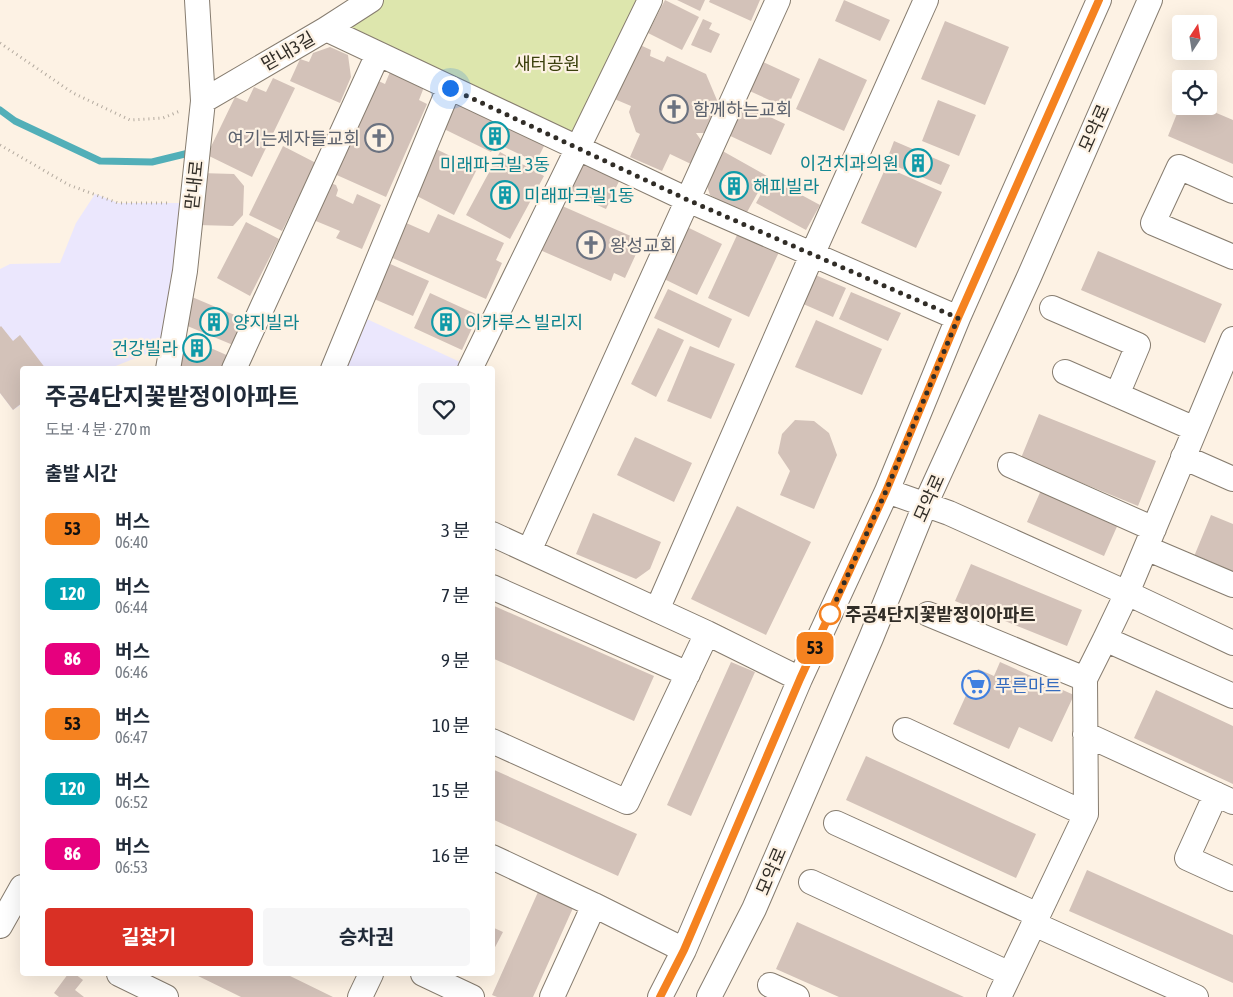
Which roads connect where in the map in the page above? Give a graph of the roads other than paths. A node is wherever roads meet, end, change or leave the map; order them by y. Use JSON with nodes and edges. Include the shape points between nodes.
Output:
{"nodes":[{"id":1,"x":197,"y":0,"type":"edge"},
{"id":2,"x":371,"y":0,"type":"edge"},
{"id":3,"x":650,"y":0,"type":"edge"},
{"id":4,"x":778,"y":0,"type":"edge"},
{"id":5,"x":926,"y":0,"type":"edge"},
{"id":6,"x":1099,"y":0,"type":"edge"},
{"id":7,"x":1150,"y":0,"type":"edge"},
{"id":8,"x":326,"y":29,"type":"junction"},
{"id":9,"x":378,"y":54,"type":"junction"},
{"id":10,"x":450,"y":88,"type":"junction"},
{"id":11,"x":203,"y":101,"type":"junction"},
{"id":12,"x":578,"y":148,"type":"junction"},
{"id":13,"x":1233,"y":191,"type":"edge"},
{"id":14,"x":688,"y":200,"type":"junction"},
{"id":15,"x":1232,"y":254,"type":"edge"},
{"id":16,"x":812,"y":255,"type":"junction"},
{"id":17,"x":1052,"y":308,"type":"dead end"},
{"id":18,"x":958,"y":318,"type":"junction"},
{"id":19,"x":1233,"y":339,"type":"edge"},
{"id":20,"x":169,"y":366,"type":"edge"},
{"id":21,"x":235,"y":366,"type":"edge"},
{"id":22,"x":334,"y":366,"type":"edge"},
{"id":23,"x":471,"y":366,"type":"edge"},
{"id":24,"x":1065,"y":372,"type":"dead end"},
{"id":25,"x":1117,"y":395,"type":"junction"},
{"id":26,"x":1195,"y":429,"type":"junction"},
{"id":27,"x":1184,"y":457,"type":"junction"},
{"id":28,"x":1010,"y":465,"type":"dead end"},
{"id":29,"x":1233,"y":479,"type":"edge"},
{"id":30,"x":886,"y":491,"type":"junction"},
{"id":31,"x":925,"y":505,"type":"junction"},
{"id":32,"x":495,"y":535,"type":"edge"},
{"id":33,"x":1150,"y":538,"type":"junction"},
{"id":34,"x":529,"y":551,"type":"junction"},
{"id":35,"x":1233,"y":585,"type":"edge"},
{"id":36,"x":495,"y":588,"type":"edge"},
{"id":37,"x":1127,"y":593,"type":"junction"},
{"id":38,"x":657,"y":610,"type":"junction"},
{"id":39,"x":928,"y":614,"type":"dead end"},
{"id":40,"x":707,"y":633,"type":"junction"},
{"id":41,"x":1105,"y":639,"type":"junction"},
{"id":42,"x":1233,"y":643,"type":"edge"},
{"id":43,"x":688,"y":674,"type":"junction"},
{"id":44,"x":800,"y":679,"type":"junction"},
{"id":45,"x":1085,"y":679,"type":"junction"},
{"id":46,"x":1233,"y":696,"type":"edge"},
{"id":47,"x":905,"y":730,"type":"dead end"},
{"id":48,"x":1085,"y":734,"type":"junction"},
{"id":49,"x":495,"y":741,"type":"edge"},
{"id":50,"x":1224,"y":798,"type":"edge"},
{"id":51,"x":1086,"y":814,"type":"junction"},
{"id":52,"x":836,"y":823,"type":"dead end"},
{"id":53,"x":495,"y":858,"type":"edge"},
{"id":54,"x":1233,"y":879,"type":"edge"},
{"id":55,"x":811,"y":882,"type":"dead end"},
{"id":56,"x":20,"y":891,"type":"edge"},
{"id":57,"x":594,"y":905,"type":"junction"},
{"id":58,"x":1036,"y":920,"type":"junction"},
{"id":59,"x":0,"y":926,"type":"edge"},
{"id":60,"x":684,"y":950,"type":"junction"},
{"id":61,"x":1010,"y":974,"type":"junction"},
{"id":62,"x":123,"y":976,"type":"edge"},
{"id":63,"x":370,"y":976,"type":"edge"},
{"id":64,"x":427,"y":976,"type":"edge"},
{"id":65,"x":770,"y":985,"type":"dead end"},
{"id":66,"x":166,"y":997,"type":"edge"},
{"id":67,"x":360,"y":997,"type":"edge"},
{"id":68,"x":472,"y":997,"type":"edge"},
{"id":69,"x":552,"y":997,"type":"edge"},
{"id":70,"x":660,"y":997,"type":"edge"},
{"id":71,"x":709,"y":997,"type":"edge"},
{"id":72,"x":797,"y":997,"type":"edge"},
{"id":73,"x":999,"y":997,"type":"edge"},
{"id":74,"x":1196,"y":997,"type":"edge"}],
"edges":[{"from":1,"to":11,"type":"street","name":"맏내로"},
{"from":2,"to":8,"type":"street","name":"맏내3길"},
{"from":3,"to":12,"type":"street"},
{"from":4,"to":14,"type":"street"},
{"from":5,"to":16,"type":"street"},
{"from":6,"to":18,"type":"street"},
{"from":7,"to":31,"type":"street","name":"모악로"},
{"from":8,"to":9,"type":"street"},
{"from":8,"to":11,"type":"street","name":"맏내3길"},
{"from":9,"to":10,"type":"street"},
{"from":9,"to":21,"type":"street"},
{"from":10,"to":12,"type":"street"},
{"from":10,"to":22,"type":"street"},
{"from":11,"to":20,"type":"street","name":"맏내로","via":[[185,271]]},
{"from":12,"to":14,"type":"street"},
{"from":12,"to":23,"type":"street"},
{"from":13,"to":15,"type":"street","via":[[1179,167],[1153,223]]},
{"from":14,"to":16,"type":"street"},
{"from":14,"to":34,"type":"street"},
{"from":16,"to":18,"type":"street"},
{"from":16,"to":38,"type":"street"},
{"from":17,"to":25,"type":"street","via":[[1138,345]]},
{"from":18,"to":30,"type":"street"},
{"from":19,"to":26,"type":"street"},
{"from":24,"to":25,"type":"street"},
{"from":25,"to":26,"type":"street"},
{"from":26,"to":27,"type":"street"},
{"from":27,"to":29,"type":"street"},
{"from":27,"to":33,"type":"street"},
{"from":28,"to":33,"type":"street"},
{"from":30,"to":31,"type":"street"},
{"from":30,"to":44,"type":"street"},
{"from":31,"to":37,"type":"street"},
{"from":31,"to":71,"type":"street","name":"모악로","via":[[754,909]]},
{"from":32,"to":34,"type":"street"},
{"from":33,"to":35,"type":"street"},
{"from":33,"to":37,"type":"street"},
{"from":34,"to":38,"type":"street"},
{"from":36,"to":43,"type":"street"},
{"from":37,"to":41,"type":"street"},
{"from":37,"to":42,"type":"street"},
{"from":38,"to":40,"type":"street"},
{"from":39,"to":45,"type":"street"},
{"from":40,"to":43,"type":"street"},
{"from":40,"to":44,"type":"street"},
{"from":41,"to":45,"type":"street"},
{"from":41,"to":46,"type":"street"},
{"from":43,"to":49,"type":"street","via":[[627,802]]},
{"from":44,"to":60,"type":"street"},
{"from":45,"to":48,"type":"street"},
{"from":47,"to":51,"type":"street"},
{"from":48,"to":50,"type":"street"},
{"from":48,"to":51,"type":"street"},
{"from":50,"to":54,"type":"street","via":[[1187,858]]},
{"from":51,"to":58,"type":"street"},
{"from":52,"to":58,"type":"street"},
{"from":53,"to":57,"type":"street"},
{"from":55,"to":61,"type":"street"},
{"from":56,"to":59,"type":"street"},
{"from":57,"to":60,"type":"street"},
{"from":57,"to":69,"type":"street"},
{"from":58,"to":61,"type":"street"},
{"from":58,"to":74,"type":"street"},
{"from":60,"to":70,"type":"street"},
{"from":61,"to":73,"type":"street"},
{"from":62,"to":66,"type":"street"},
{"from":63,"to":67,"type":"street"},
{"from":64,"to":68,"type":"street"},
{"from":65,"to":72,"type":"street"}]}
